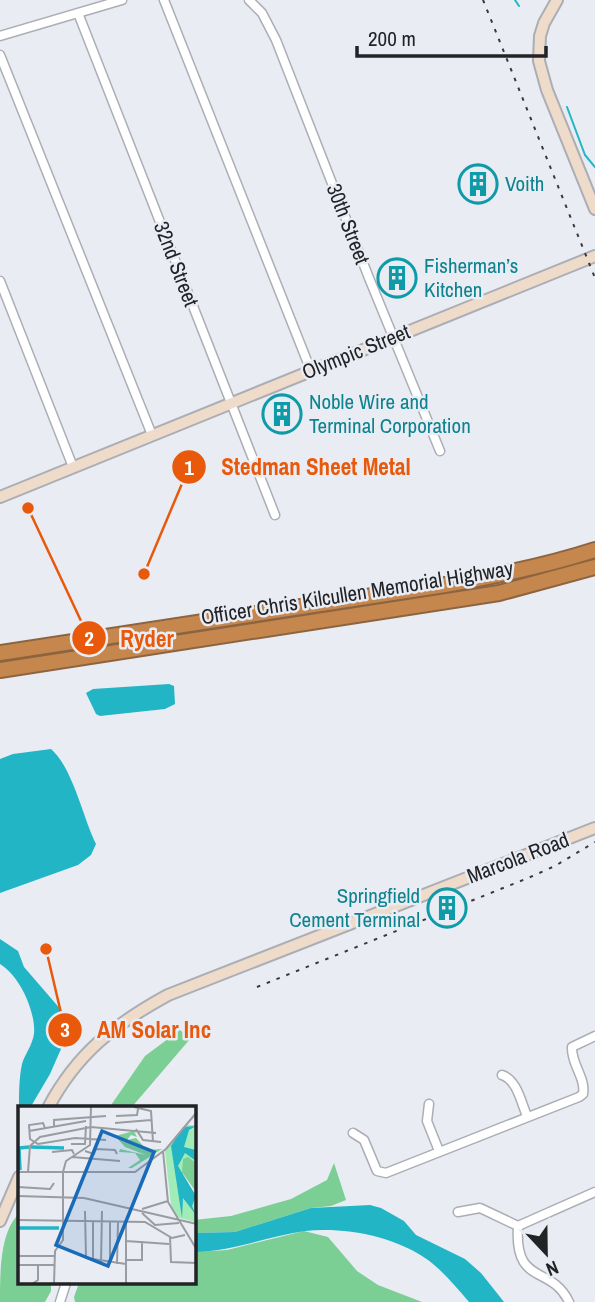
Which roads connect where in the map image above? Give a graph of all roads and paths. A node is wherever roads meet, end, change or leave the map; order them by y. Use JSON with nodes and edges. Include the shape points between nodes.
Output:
{"nodes":[{"id":1,"x":122,"y":0,"type":"edge"},
{"id":2,"x":164,"y":0,"type":"edge"},
{"id":3,"x":249,"y":0,"type":"edge"},
{"id":4,"x":556,"y":0,"type":"edge"},
{"id":5,"x":78,"y":13,"type":"junction"},
{"id":6,"x":0,"y":36,"type":"edge"},
{"id":7,"x":0,"y":55,"type":"edge"},
{"id":8,"x":595,"y":209,"type":"edge"},
{"id":9,"x":595,"y":256,"type":"edge"},
{"id":10,"x":0,"y":281,"type":"edge"},
{"id":11,"x":394,"y":337,"type":"junction"},
{"id":12,"x":311,"y":371,"type":"junction"},
{"id":13,"x":231,"y":403,"type":"junction"},
{"id":14,"x":152,"y":435,"type":"junction"},
{"id":15,"x":440,"y":452,"type":"dead end"},
{"id":16,"x":73,"y":467,"type":"junction"},
{"id":17,"x":0,"y":497,"type":"edge"},
{"id":18,"x":275,"y":515,"type":"dead end"},
{"id":19,"x":595,"y":550,"type":"edge"},
{"id":20,"x":595,"y":568,"type":"edge"},
{"id":21,"x":0,"y":651,"type":"edge"},
{"id":22,"x":0,"y":672,"type":"edge"},
{"id":23,"x":595,"y":828,"type":"edge"},
{"id":24,"x":595,"y":1036,"type":"edge"},
{"id":25,"x":502,"y":1074,"type":"dead end"},
{"id":26,"x":429,"y":1104,"type":"dead end"},
{"id":27,"x":49,"y":1106,"type":"edge"},
{"id":28,"x":527,"y":1116,"type":"junction"},
{"id":29,"x":353,"y":1133,"type":"dead end"},
{"id":30,"x":439,"y":1151,"type":"junction"},
{"id":31,"x":18,"y":1179,"type":"edge"},
{"id":32,"x":595,"y":1192,"type":"edge"},
{"id":33,"x":458,"y":1212,"type":"dead end"},
{"id":34,"x":0,"y":1221,"type":"edge"},
{"id":35,"x":518,"y":1226,"type":"junction"},
{"id":36,"x":66,"y":1284,"type":"edge"},
{"id":37,"x":60,"y":1302,"type":"edge"},
{"id":38,"x":569,"y":1302,"type":"edge"}],
"edges":[{"from":1,"to":5,"type":"street"},
{"from":2,"to":12,"type":"street"},
{"from":3,"to":11,"type":"street","name":"30th Street","via":[[262,13],[276,40]]},
{"from":4,"to":8,"type":"main road","via":[[540,36],[539,61]]},
{"from":5,"to":6,"type":"street"},
{"from":5,"to":13,"type":"street","name":"32nd Street"},
{"from":7,"to":14,"type":"street"},
{"from":9,"to":11,"type":"main road","name":"Olympic Street"},
{"from":10,"to":16,"type":"street"},
{"from":11,"to":12,"type":"main road","name":"Olympic Street"},
{"from":11,"to":15,"type":"street","name":"30th Street"},
{"from":12,"to":13,"type":"main road","name":"Olympic Street"},
{"from":13,"to":14,"type":"main road","name":"Olympic Street"},
{"from":13,"to":18,"type":"street","name":"32nd Street"},
{"from":14,"to":16,"type":"main road","name":"Olympic Street"},
{"from":16,"to":17,"type":"main road","name":"Olympic Street"},
{"from":19,"to":21,"type":"highway","name":"Officer Chris Kilcullen Memorial Highway","via":[[534,568],[445,585]]},
{"from":20,"to":22,"type":"highway","name":"Officer Chris Kilcullen Memorial Highway","via":[[499,593]]},
{"from":23,"to":27,"type":"main road","name":"Marcola Road","via":[[168,995],[105,1035],[76,1065]]},
{"from":24,"to":28,"type":"street","via":[[575,1044],[571,1051],[583,1094]]},
{"from":25,"to":28,"type":"street","via":[[514,1084]]},
{"from":26,"to":30,"type":"street","via":[[427,1121]]},
{"from":28,"to":30,"type":"street"},
{"from":29,"to":30,"type":"street","via":[[364,1140],[382,1173]]},
{"from":31,"to":34,"type":"main road"},
{"from":32,"to":35,"type":"street"},
{"from":33,"to":35,"type":"street","via":[[480,1208]]},
{"from":35,"to":38,"type":"street","via":[[519,1250],[526,1267],[554,1284]]},
{"from":36,"to":37,"type":"street"}]}
